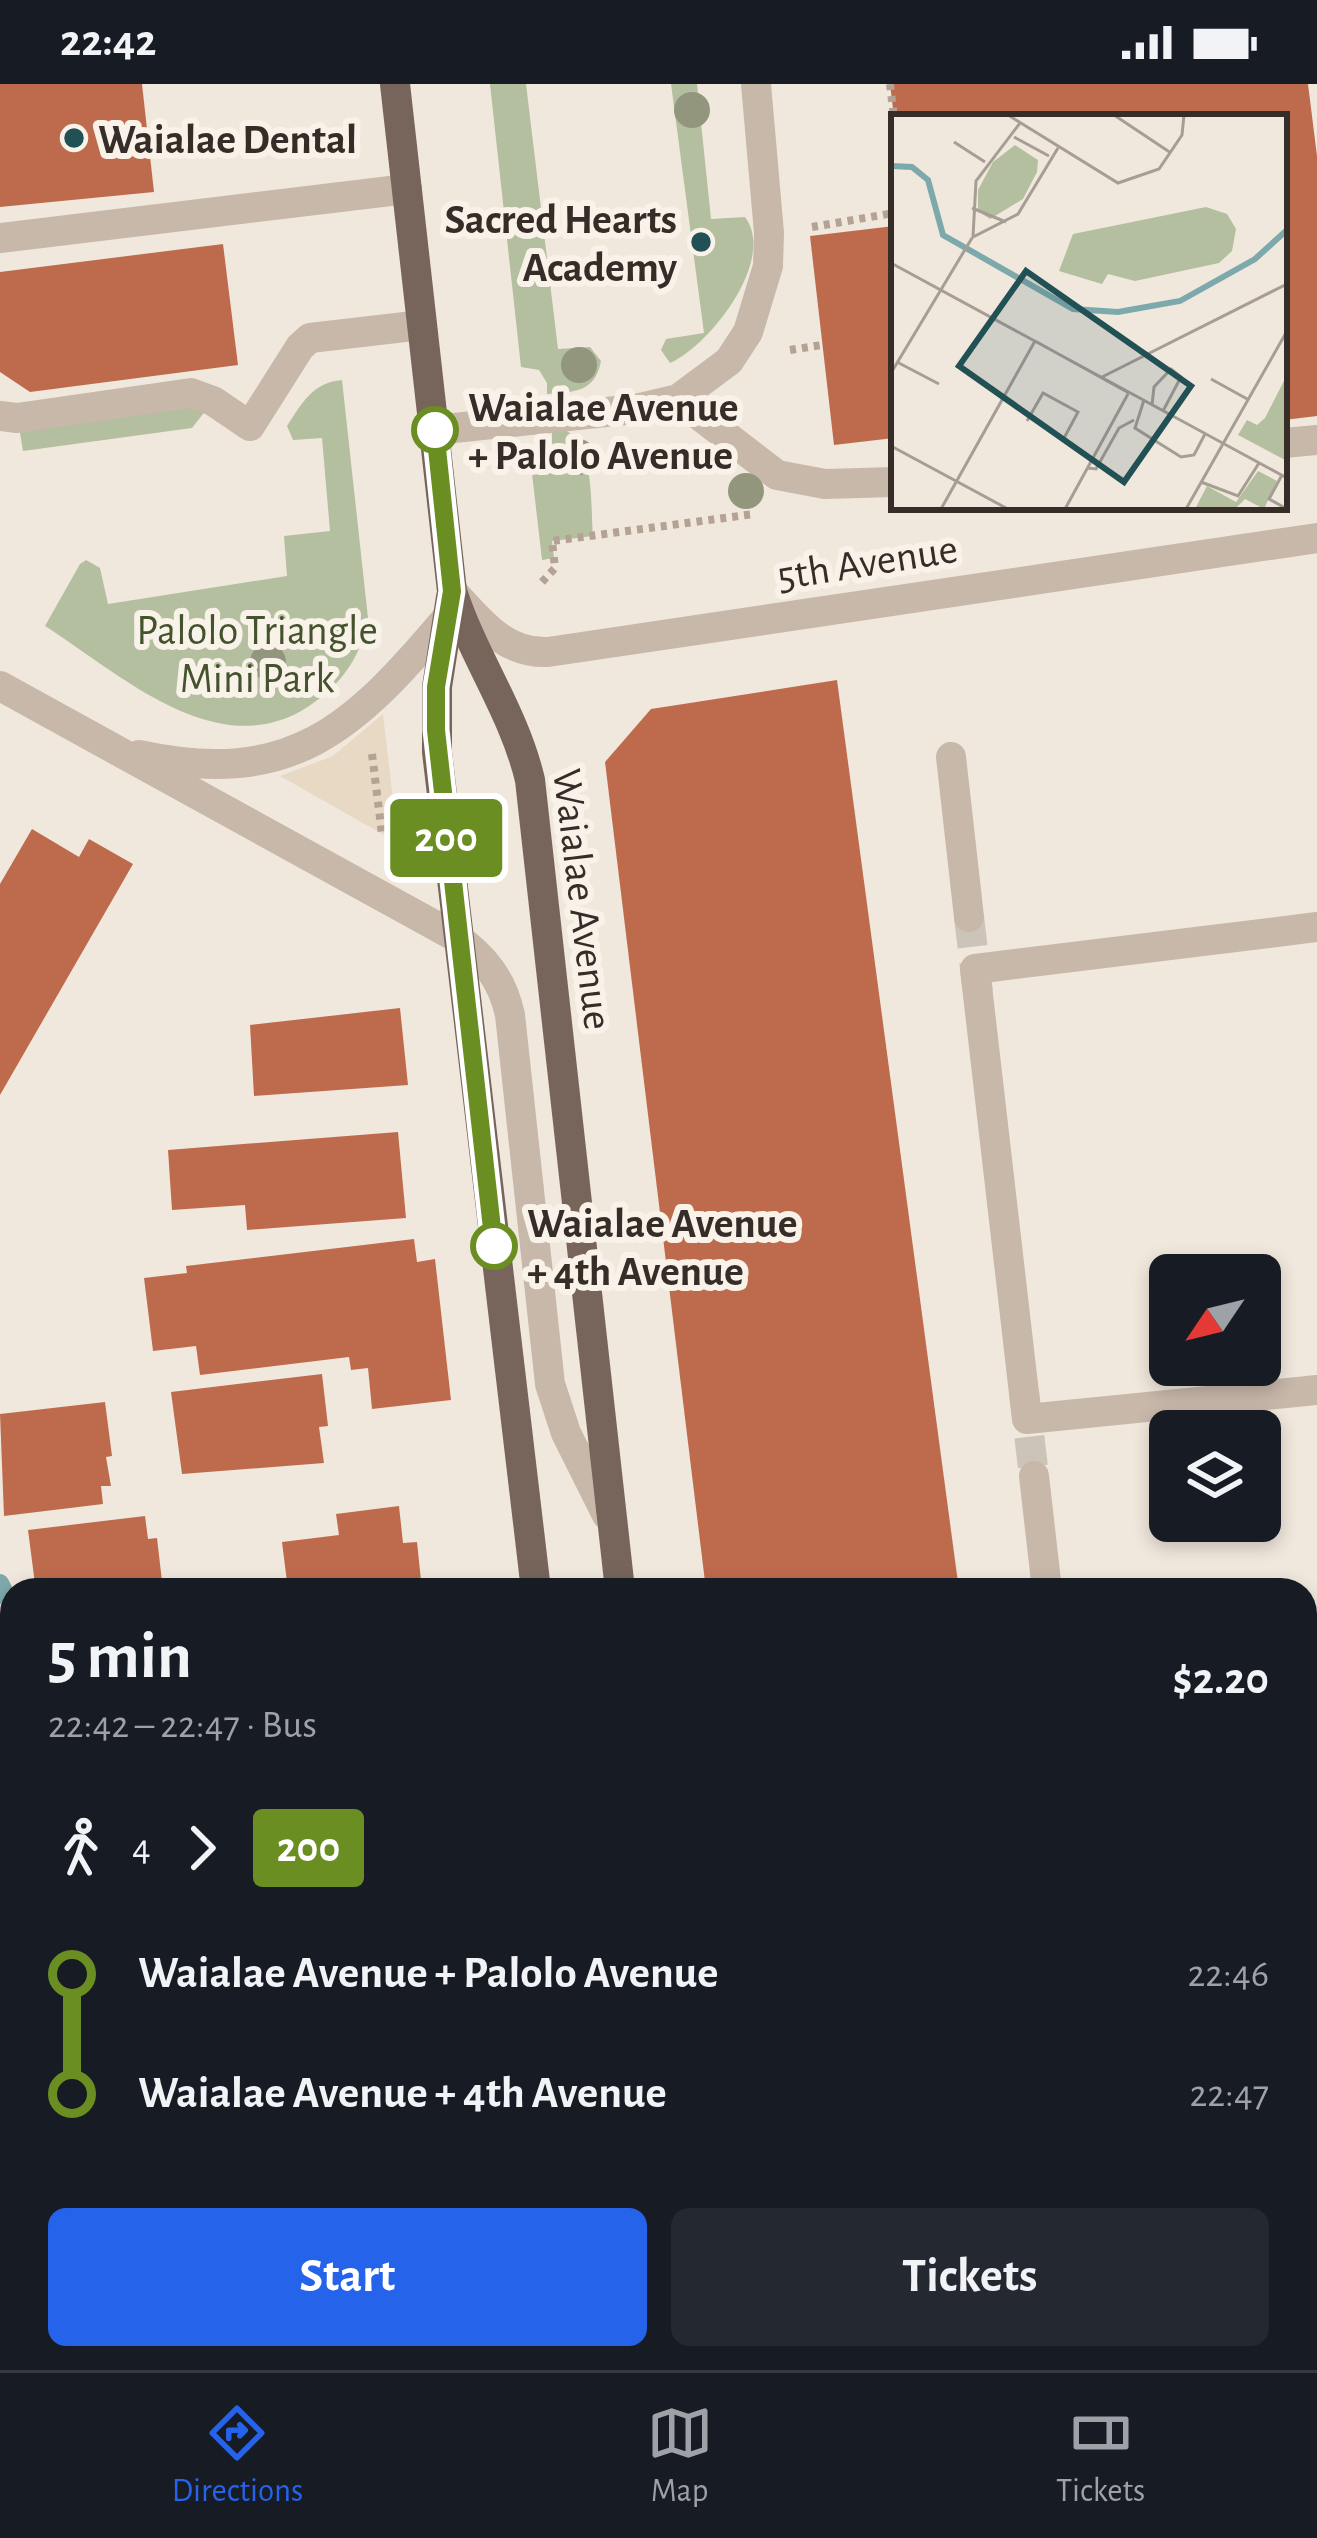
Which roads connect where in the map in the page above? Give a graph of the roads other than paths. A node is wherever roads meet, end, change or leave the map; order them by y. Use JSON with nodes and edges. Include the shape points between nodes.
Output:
{"nodes":[{"id":1,"x":395,"y":84,"type":"edge"},
{"id":2,"x":756,"y":84,"type":"edge"},
{"id":3,"x":407,"y":189,"type":"junction"},
{"id":4,"x":0,"y":238,"type":"edge"},
{"id":5,"x":422,"y":325,"type":"junction"},
{"id":6,"x":678,"y":399,"type":"junction"},
{"id":7,"x":0,"y":416,"type":"edge"},
{"id":8,"x":435,"y":430,"type":"junction"},
{"id":9,"x":1317,"y":440,"type":"edge"},
{"id":10,"x":1287,"y":443,"type":"edge"},
{"id":11,"x":891,"y":482,"type":"edge"},
{"id":12,"x":1317,"y":538,"type":"edge"},
{"id":13,"x":449,"y":605,"type":"junction"},
{"id":14,"x":0,"y":686,"type":"edge"},
{"id":15,"x":110,"y":748,"type":"junction"},
{"id":16,"x":952,"y":757,"type":"dead end"},
{"id":17,"x":969,"y":917,"type":"tunnel mouth"},
{"id":18,"x":1317,"y":927,"type":"edge"},
{"id":19,"x":456,"y":937,"type":"junction"},
{"id":20,"x":1317,"y":1390,"type":"edge"},
{"id":21,"x":1034,"y":1476,"type":"tunnel mouth"},
{"id":22,"x":614,"y":1532,"type":"junction"},
{"id":23,"x":535,"y":1578,"type":"edge"},
{"id":24,"x":619,"y":1578,"type":"edge"},
{"id":25,"x":1046,"y":1578,"type":"edge"}],
"edges":[{"from":1,"to":3,"type":"main road","name":"Waialae Avenue"},
{"from":2,"to":6,"type":"street","via":[[769,233],[759,303],[729,361]]},
{"from":3,"to":4,"type":"street"},
{"from":3,"to":5,"type":"main road","name":"Waialae Avenue"},
{"from":5,"to":7,"type":"street","via":[[310,338],[250,427],[191,393]]},
{"from":5,"to":8,"type":"main road","name":"Waialae Avenue"},
{"from":6,"to":8,"type":"street"},
{"from":6,"to":11,"type":"street","via":[[777,475],[825,484]]},
{"from":8,"to":13,"type":"main road","name":"Waialae Avenue"},
{"from":9,"to":10,"type":"street"},
{"from":12,"to":13,"type":"street","name":"5th Avenue","via":[[548,652],[508,645]]},
{"from":13,"to":15,"type":"street","via":[[403,670],[345,724],[297,750],[223,766]]},
{"from":13,"to":19,"type":"main road","name":"Waialae Avenue","via":[[436,730]]},
{"from":13,"to":22,"type":"main road","name":"Waialae Avenue","via":[[508,712],[530,780]]},
{"from":14,"to":15,"type":"street"},
{"from":15,"to":19,"type":"street"},
{"from":16,"to":17,"type":"street"},
{"from":18,"to":20,"type":"street","via":[[975,969],[1027,1419]]},
{"from":19,"to":22,"type":"street","via":[[490,967],[506,995],[550,1384]]},
{"from":19,"to":23,"type":"main road","name":"Waialae Avenue"},
{"from":21,"to":25,"type":"street"},
{"from":22,"to":24,"type":"main road","name":"Waialae Avenue"}]}
